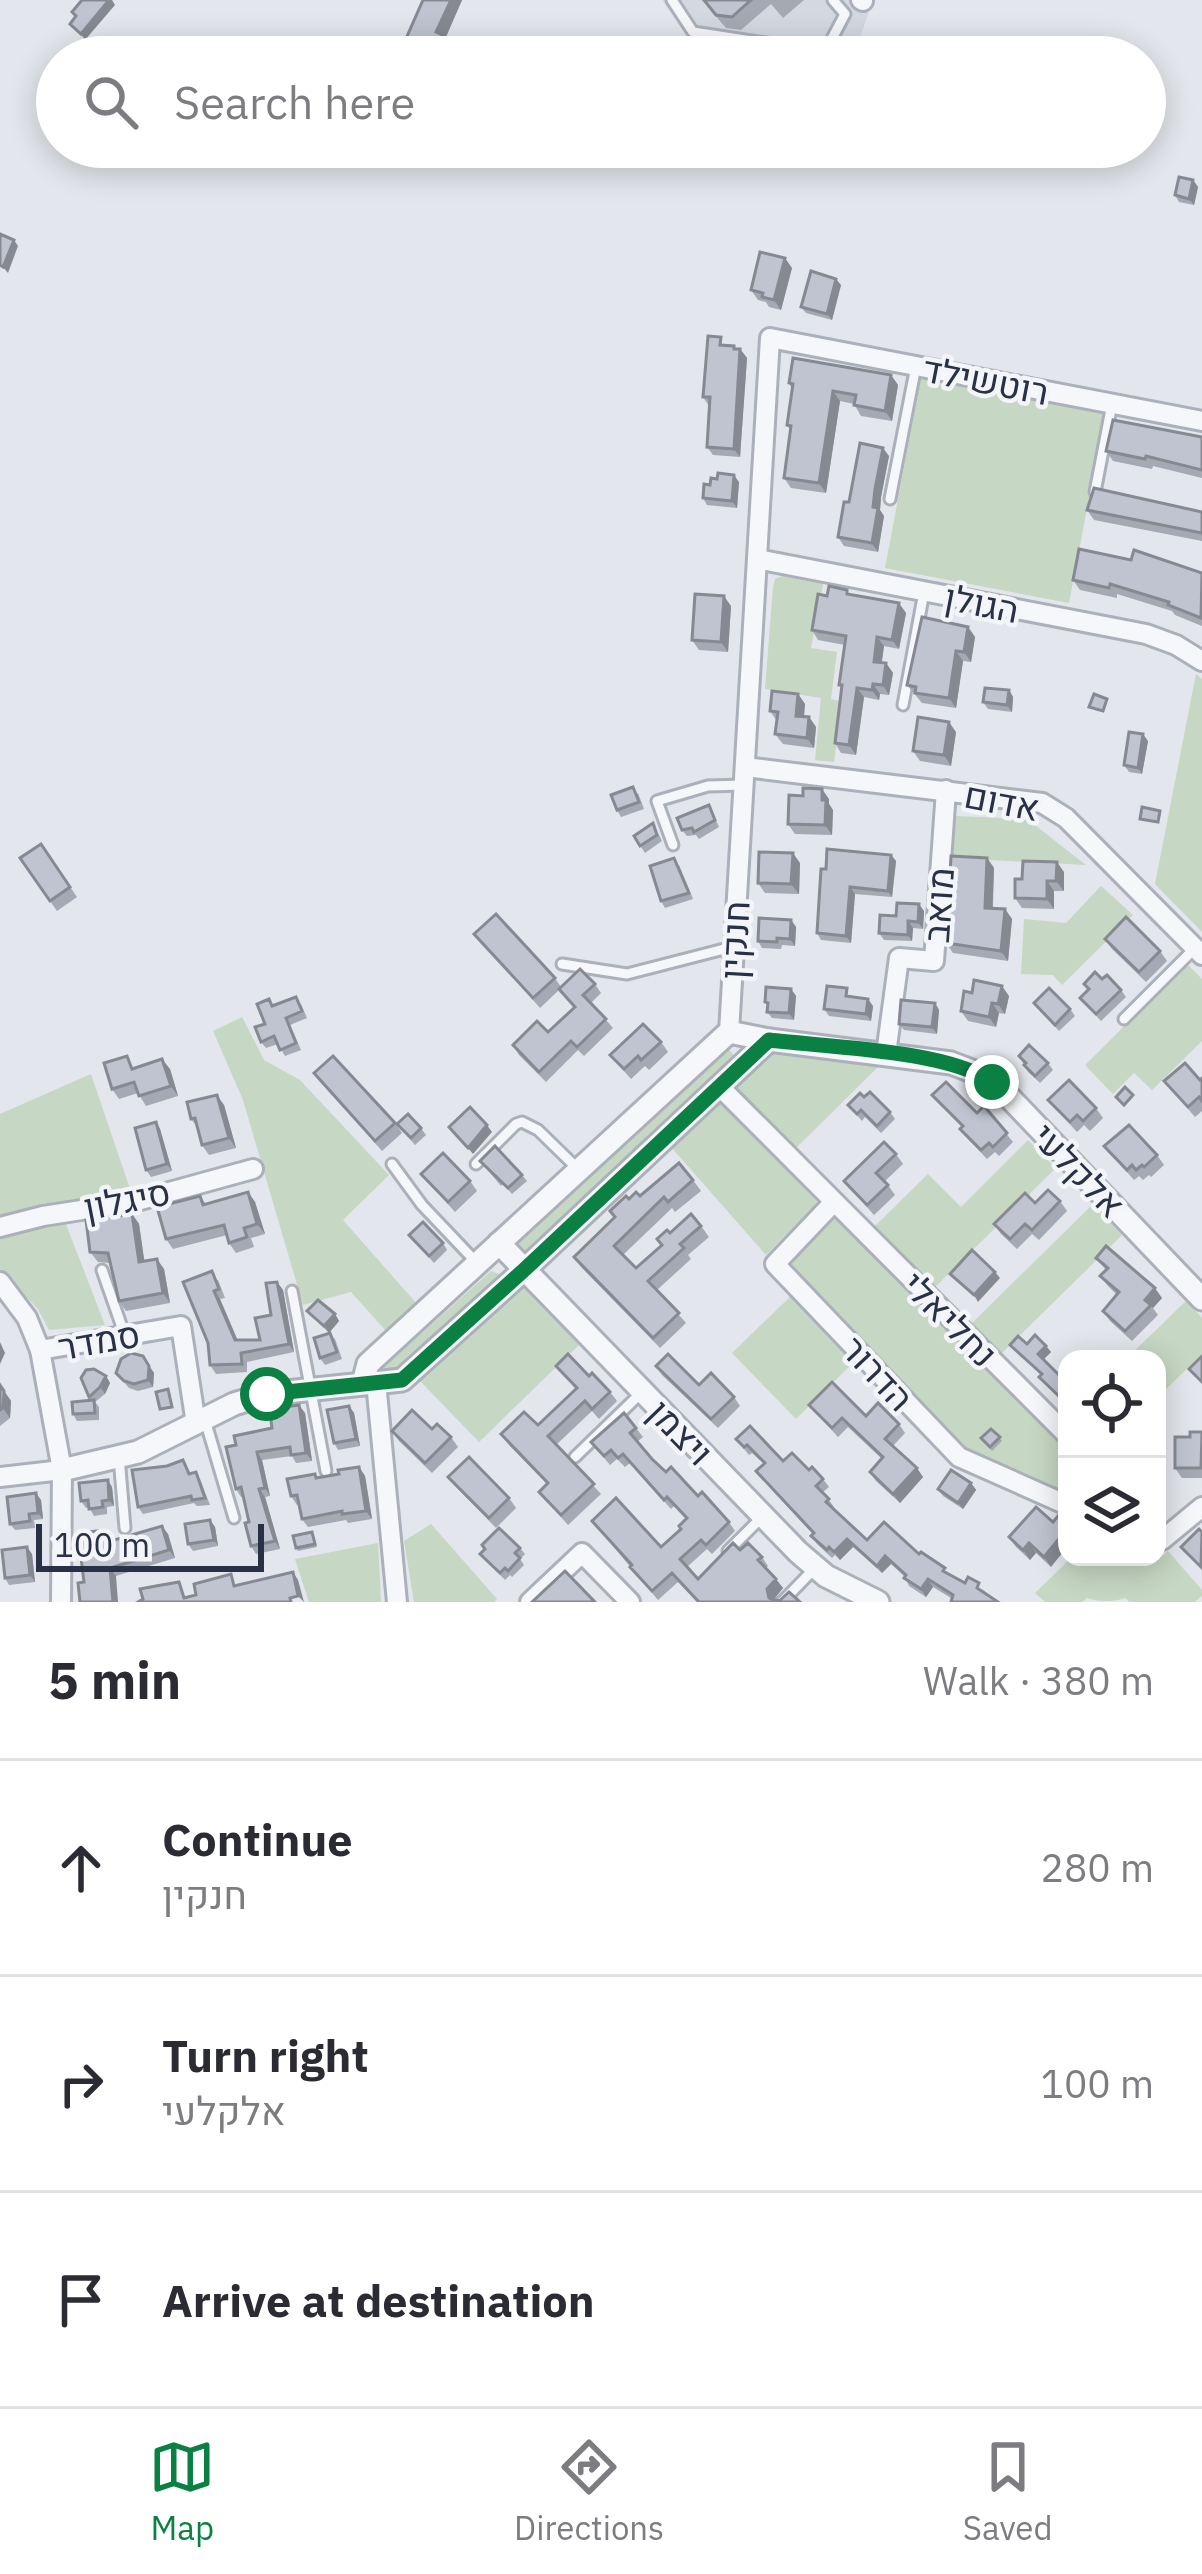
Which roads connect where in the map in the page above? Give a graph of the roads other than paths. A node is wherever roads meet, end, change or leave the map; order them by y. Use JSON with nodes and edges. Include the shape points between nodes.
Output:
{"nodes":[{"id":1,"x":672,"y":0,"type":"edge"},
{"id":2,"x":832,"y":0,"type":"edge"},
{"id":3,"x":719,"y":36,"type":"edge"},
{"id":4,"x":833,"y":36,"type":"edge"},
{"id":5,"x":770,"y":338,"type":"joint"},
{"id":6,"x":916,"y":366,"type":"junction"},
{"id":7,"x":1112,"y":404,"type":"junction"},
{"id":8,"x":1202,"y":421,"type":"edge"},
{"id":9,"x":1095,"y":492,"type":"edge"},
{"id":10,"x":890,"y":500,"type":"dead end"},
{"id":11,"x":757,"y":560,"type":"junction"},
{"id":12,"x":924,"y":592,"type":"junction"},
{"id":13,"x":1202,"y":661,"type":"edge"},
{"id":14,"x":903,"y":705,"type":"dead end"},
{"id":15,"x":744,"y":776,"type":"junction"},
{"id":16,"x":946,"y":790,"type":"junction"},
{"id":17,"x":673,"y":845,"type":"dead end"},
{"id":18,"x":734,"y":947,"type":"junction"},
{"id":19,"x":1199,"y":951,"type":"edge"},
{"id":20,"x":562,"y":964,"type":"dead end"},
{"id":21,"x":1124,"y":1019,"type":"dead end"},
{"id":22,"x":729,"y":1032,"type":"junction"},
{"id":23,"x":769,"y":1040,"type":"junction"},
{"id":24,"x":886,"y":1054,"type":"junction"},
{"id":25,"x":720,"y":1087,"type":"junction"},
{"id":26,"x":392,"y":1164,"type":"dead end"},
{"id":27,"x":476,"y":1164,"type":"edge"},
{"id":28,"x":253,"y":1169,"type":"dead end"},
{"id":29,"x":579,"y":1170,"type":"junction"},
{"id":30,"x":833,"y":1203,"type":"junction"},
{"id":31,"x":0,"y":1227,"type":"edge"},
{"id":32,"x":499,"y":1243,"type":"junction"},
{"id":33,"x":477,"y":1263,"type":"junction"},
{"id":34,"x":102,"y":1270,"type":"dead end"},
{"id":35,"x":524,"y":1270,"type":"junction"},
{"id":36,"x":0,"y":1282,"type":"edge"},
{"id":37,"x":292,"y":1291,"type":"dead end"},
{"id":38,"x":1202,"y":1299,"type":"edge"},
{"id":39,"x":124,"y":1335,"type":"junction"},
{"id":40,"x":40,"y":1350,"type":"junction"},
{"id":41,"x":370,"y":1383,"type":"junction"},
{"id":42,"x":310,"y":1389,"type":"junction"},
{"id":43,"x":643,"y":1392,"type":"junction"},
{"id":44,"x":200,"y":1422,"type":"junction"},
{"id":45,"x":1058,"y":1426,"type":"edge"},
{"id":46,"x":119,"y":1457,"type":"junction"},
{"id":47,"x":575,"y":1457,"type":"edge"},
{"id":48,"x":62,"y":1470,"type":"junction"},
{"id":49,"x":326,"y":1471,"type":"edge"},
{"id":50,"x":0,"y":1477,"type":"edge"},
{"id":51,"x":1058,"y":1501,"type":"edge"},
{"id":52,"x":1202,"y":1507,"type":"edge"},
{"id":53,"x":763,"y":1516,"type":"junction"},
{"id":54,"x":234,"y":1518,"type":"dead end"},
{"id":55,"x":125,"y":1528,"type":"dead end"},
{"id":56,"x":1166,"y":1531,"type":"edge"},
{"id":57,"x":721,"y":1558,"type":"edge"},
{"id":58,"x":815,"y":1568,"type":"junction"},
{"id":59,"x":61,"y":1602,"type":"edge"},
{"id":60,"x":397,"y":1602,"type":"edge"},
{"id":61,"x":530,"y":1602,"type":"edge"},
{"id":62,"x":630,"y":1602,"type":"edge"},
{"id":63,"x":782,"y":1602,"type":"edge"},
{"id":64,"x":878,"y":1602,"type":"edge"}],
"edges":[{"from":1,"to":3,"type":"lane","via":[[693,32]]},
{"from":2,"to":4,"type":"lane","via":[[845,14]]},
{"from":5,"to":6,"type":"street","name":"רוטשילד"},
{"from":5,"to":11,"type":"street","name":"חנקין"},
{"from":6,"to":7,"type":"street","name":"רוטשילד"},
{"from":6,"to":10,"type":"lane"},
{"from":7,"to":8,"type":"street","name":"רוטשילד"},
{"from":7,"to":9,"type":"lane"},
{"from":11,"to":12,"type":"street","name":"הגולן"},
{"from":11,"to":15,"type":"street","name":"חנקין"},
{"from":12,"to":13,"type":"street","name":"הגולן","via":[[1146,634]]},
{"from":12,"to":14,"type":"lane"},
{"from":15,"to":16,"type":"street","name":"אדום"},
{"from":15,"to":17,"type":"lane","via":[[658,801]]},
{"from":15,"to":18,"type":"street","name":"חנקין"},
{"from":16,"to":19,"type":"street","name":"אדום","via":[[1054,809]]},
{"from":16,"to":24,"type":"street","name":"מואב","via":[[934,961],[899,958]]},
{"from":18,"to":20,"type":"lane","via":[[627,974]]},
{"from":18,"to":22,"type":"street","name":"חנקין"},
{"from":19,"to":21,"type":"lane"},
{"from":22,"to":23,"type":"street","name":"אלקלעי"},
{"from":22,"to":29,"type":"street","name":"חנקין"},
{"from":23,"to":24,"type":"street","name":"אלקלעי"},
{"from":23,"to":25,"type":"street"},
{"from":24,"to":38,"type":"street","name":"אלקלעי","via":[[951,1063],[992,1082]]},
{"from":25,"to":30,"type":"street","name":"נחליאלי"},
{"from":25,"to":35,"type":"street"},
{"from":26,"to":33,"type":"lane"},
{"from":27,"to":29,"type":"lane","via":[[522,1122]]},
{"from":28,"to":31,"type":"street","name":"סיגלון"},
{"from":29,"to":32,"type":"street","name":"חנקין"},
{"from":30,"to":45,"type":"street","name":"נחליאלי"},
{"from":30,"to":51,"type":"street","name":"הדרור","via":[[775,1264],[958,1457]]},
{"from":32,"to":33,"type":"street","name":"חנקין"},
{"from":32,"to":35,"type":"street","name":"ויצמן"},
{"from":33,"to":41,"type":"street","name":"חנקין","via":[[368,1364]]},
{"from":34,"to":39,"type":"lane"},
{"from":35,"to":41,"type":"street","via":[[402,1380]]},
{"from":35,"to":43,"type":"street","name":"ויצמן"},
{"from":36,"to":40,"type":"street"},
{"from":37,"to":42,"type":"lane"},
{"from":39,"to":40,"type":"street","name":"סמדר"},
{"from":39,"to":44,"type":"street","name":"סמדר","via":[[181,1326]]},
{"from":40,"to":48,"type":"street","name":"סמדר"},
{"from":41,"to":42,"type":"street"},
{"from":41,"to":60,"type":"street"},
{"from":42,"to":44,"type":"street","via":[[267,1394]]},
{"from":42,"to":49,"type":"lane"},
{"from":43,"to":47,"type":"lane"},
{"from":43,"to":53,"type":"street","name":"ויצמן"},
{"from":44,"to":46,"type":"street"},
{"from":44,"to":54,"type":"lane"},
{"from":46,"to":48,"type":"street"},
{"from":46,"to":55,"type":"lane"},
{"from":48,"to":50,"type":"street"},
{"from":48,"to":59,"type":"street","name":"סמדר"},
{"from":52,"to":56,"type":"street"},
{"from":53,"to":57,"type":"lane"},
{"from":53,"to":58,"type":"street","name":"ויצמן"},
{"from":58,"to":63,"type":"lane"},
{"from":58,"to":64,"type":"street","name":"ויצמן"},
{"from":61,"to":62,"type":"street","via":[[582,1553]]}]}
